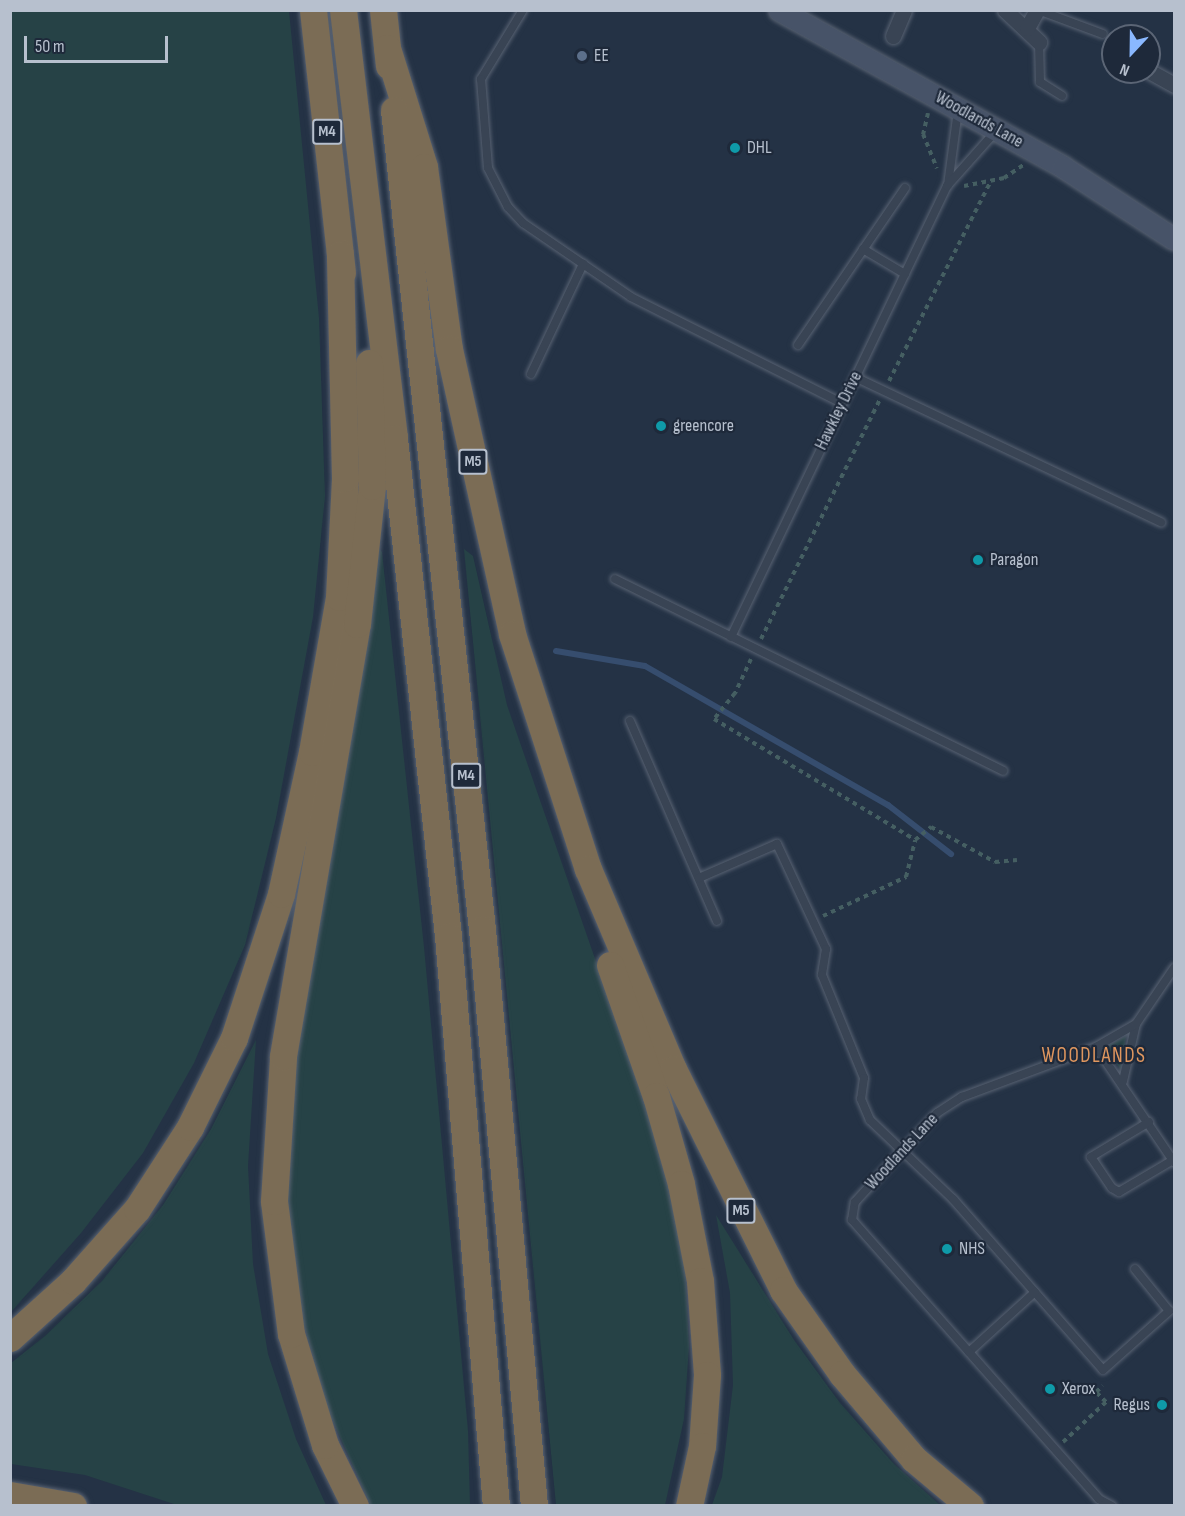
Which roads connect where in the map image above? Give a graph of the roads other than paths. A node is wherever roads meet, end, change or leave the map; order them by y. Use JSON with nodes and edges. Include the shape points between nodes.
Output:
{"nodes":[{"id":1,"x":313,"y":10,"type":"edge"},
{"id":2,"x":343,"y":10,"type":"edge"},
{"id":3,"x":383,"y":10,"type":"edge"},
{"id":4,"x":523,"y":10,"type":"edge"},
{"id":5,"x":779,"y":10,"type":"edge"},
{"id":6,"x":904,"y":10,"type":"edge"},
{"id":7,"x":1005,"y":10,"type":"edge"},
{"id":8,"x":1037,"y":10,"type":"edge"},
{"id":9,"x":1027,"y":28,"type":"junction"},
{"id":10,"x":1101,"y":33,"type":"edge"},
{"id":11,"x":893,"y":36,"type":"dead end"},
{"id":12,"x":1039,"y":42,"type":"joint"},
{"id":13,"x":387,"y":48,"type":"junction"},
{"id":14,"x":351,"y":83,"type":"junction"},
{"id":15,"x":1062,"y":96,"type":"dead end"},
{"id":16,"x":958,"y":108,"type":"junction"},
{"id":17,"x":997,"y":130,"type":"junction"},
{"id":18,"x":947,"y":186,"type":"junction"},
{"id":19,"x":905,"y":188,"type":"dead end"},
{"id":20,"x":1174,"y":239,"type":"edge"},
{"id":21,"x":863,"y":249,"type":"junction"},
{"id":22,"x":340,"y":254,"type":"junction"},
{"id":23,"x":583,"y":264,"type":"junction"},
{"id":24,"x":905,"y":274,"type":"junction"},
{"id":25,"x":798,"y":345,"type":"dead end"},
{"id":26,"x":531,"y":374,"type":"dead end"},
{"id":27,"x":855,"y":377,"type":"junction"},
{"id":28,"x":842,"y":403,"type":"junction"},
{"id":29,"x":1161,"y":522,"type":"dead end"},
{"id":30,"x":363,"y":560,"type":"junction"},
{"id":31,"x":615,"y":579,"type":"dead end"},
{"id":32,"x":731,"y":637,"type":"junction"},
{"id":33,"x":630,"y":721,"type":"dead end"},
{"id":34,"x":1003,"y":771,"type":"dead end"},
{"id":35,"x":588,"y":868,"type":"junction"},
{"id":36,"x":699,"y":878,"type":"junction"},
{"id":37,"x":717,"y":921,"type":"dead end"},
{"id":38,"x":1174,"y":968,"type":"edge"},
{"id":39,"x":1171,"y":980,"type":"edge"},
{"id":40,"x":1136,"y":1024,"type":"junction"},
{"id":41,"x":1096,"y":1047,"type":"junction"},
{"id":42,"x":1123,"y":1081,"type":"junction"},
{"id":43,"x":1149,"y":1122,"type":"junction"},
{"id":44,"x":900,"y":1151,"type":"junction"},
{"id":45,"x":1174,"y":1161,"type":"edge"},
{"id":46,"x":1135,"y":1269,"type":"dead end"},
{"id":47,"x":1035,"y":1292,"type":"junction"},
{"id":48,"x":10,"y":1338,"type":"edge"},
{"id":49,"x":969,"y":1352,"type":"junction"},
{"id":50,"x":10,"y":1495,"type":"edge"},
{"id":51,"x":72,"y":1506,"type":"edge"},
{"id":52,"x":355,"y":1506,"type":"edge"},
{"id":53,"x":496,"y":1506,"type":"edge"},
{"id":54,"x":534,"y":1506,"type":"edge"},
{"id":55,"x":689,"y":1506,"type":"edge"},
{"id":56,"x":970,"y":1506,"type":"edge"},
{"id":57,"x":1112,"y":1506,"type":"edge"}],
"edges":[{"from":1,"to":22,"type":"highway","number":"M4"},
{"from":2,"to":14,"type":"highway","number":"M4"},
{"from":3,"to":13,"type":"highway","number":"M4"},
{"from":4,"to":23,"type":"lane","via":[[481,79],[488,168],[508,207],[523,223]]},
{"from":5,"to":16,"type":"street","name":"Woodlands Lane"},
{"from":6,"to":11,"type":"street"},
{"from":7,"to":9,"type":"street"},
{"from":8,"to":9,"type":"street"},
{"from":8,"to":10,"type":"lane"},
{"from":9,"to":12,"type":"street"},
{"from":12,"to":15,"type":"lane","via":[[1040,82]]},
{"from":13,"to":35,"type":"highway","number":"M5","via":[[424,167],[448,349],[512,634]]},
{"from":13,"to":54,"type":"highway","number":"M4","via":[[482,929]]},
{"from":14,"to":30,"type":"highway","number":"M4","via":[[354,202],[370,374],[372,486]]},
{"from":14,"to":53,"type":"highway","number":"M4","via":[[448,936]]},
{"from":16,"to":17,"type":"street","name":"Woodlands Lane"},
{"from":16,"to":18,"type":"lane","name":"Hawkley Drive"},
{"from":17,"to":18,"type":"lane","name":"Hawkley Drive"},
{"from":17,"to":20,"type":"street","name":"Woodlands Lane"},
{"from":18,"to":24,"type":"lane","name":"Hawkley Drive"},
{"from":19,"to":21,"type":"lane"},
{"from":21,"to":24,"type":"lane"},
{"from":21,"to":25,"type":"lane"},
{"from":22,"to":30,"type":"highway","number":"M4","via":[[355,366]]},
{"from":22,"to":48,"type":"highway","number":"M4","via":[[345,478],[339,597],[312,752],[281,894],[234,1038],[190,1127],[137,1209],[73,1281]]},
{"from":23,"to":26,"type":"lane"},
{"from":23,"to":28,"type":"lane","via":[[631,297]]},
{"from":24,"to":27,"type":"lane","name":"Hawkley Drive"},
{"from":27,"to":28,"type":"lane","name":"Hawkley Drive"},
{"from":27,"to":29,"type":"lane"},
{"from":28,"to":32,"type":"lane","name":"Hawkley Drive"},
{"from":30,"to":52,"type":"highway","number":"M4","via":[[357,624],[283,1056],[274,1201],[291,1334],[325,1445]]},
{"from":31,"to":32,"type":"lane"},
{"from":32,"to":34,"type":"lane"},
{"from":33,"to":36,"type":"lane"},
{"from":35,"to":55,"type":"highway","number":"M5","via":[[592,914],[659,1107],[681,1184],[700,1281],[707,1375],[702,1446]]},
{"from":35,"to":56,"type":"highway","number":"M5","via":[[673,1069],[783,1290],[842,1374],[914,1459]]},
{"from":36,"to":37,"type":"lane"},
{"from":36,"to":44,"type":"lane","via":[[777,844],[826,949],[822,975],[864,1078],[861,1099],[870,1120]]},
{"from":38,"to":39,"type":"lane","name":"Woodlands Lane"},
{"from":39,"to":40,"type":"lane","name":"Woodlands Lane"},
{"from":40,"to":41,"type":"lane","name":"Woodlands Lane"},
{"from":40,"to":42,"type":"lane"},
{"from":41,"to":42,"type":"lane"},
{"from":41,"to":44,"type":"lane","name":"Woodlands Lane","via":[[962,1097],[937,1113]]},
{"from":42,"to":43,"type":"lane"},
{"from":43,"to":45,"type":"lane"},
{"from":43,"to":45,"type":"lane","via":[[1091,1157],[1119,1192]]},
{"from":44,"to":47,"type":"lane","via":[[953,1199]]},
{"from":44,"to":49,"type":"lane","name":"Woodlands Lane","via":[[855,1202],[852,1220]]},
{"from":46,"to":47,"type":"lane","via":[[1169,1311],[1102,1370]]},
{"from":47,"to":49,"type":"lane"},
{"from":49,"to":57,"type":"lane","via":[[1099,1499]]},
{"from":50,"to":51,"type":"highway"}]}
